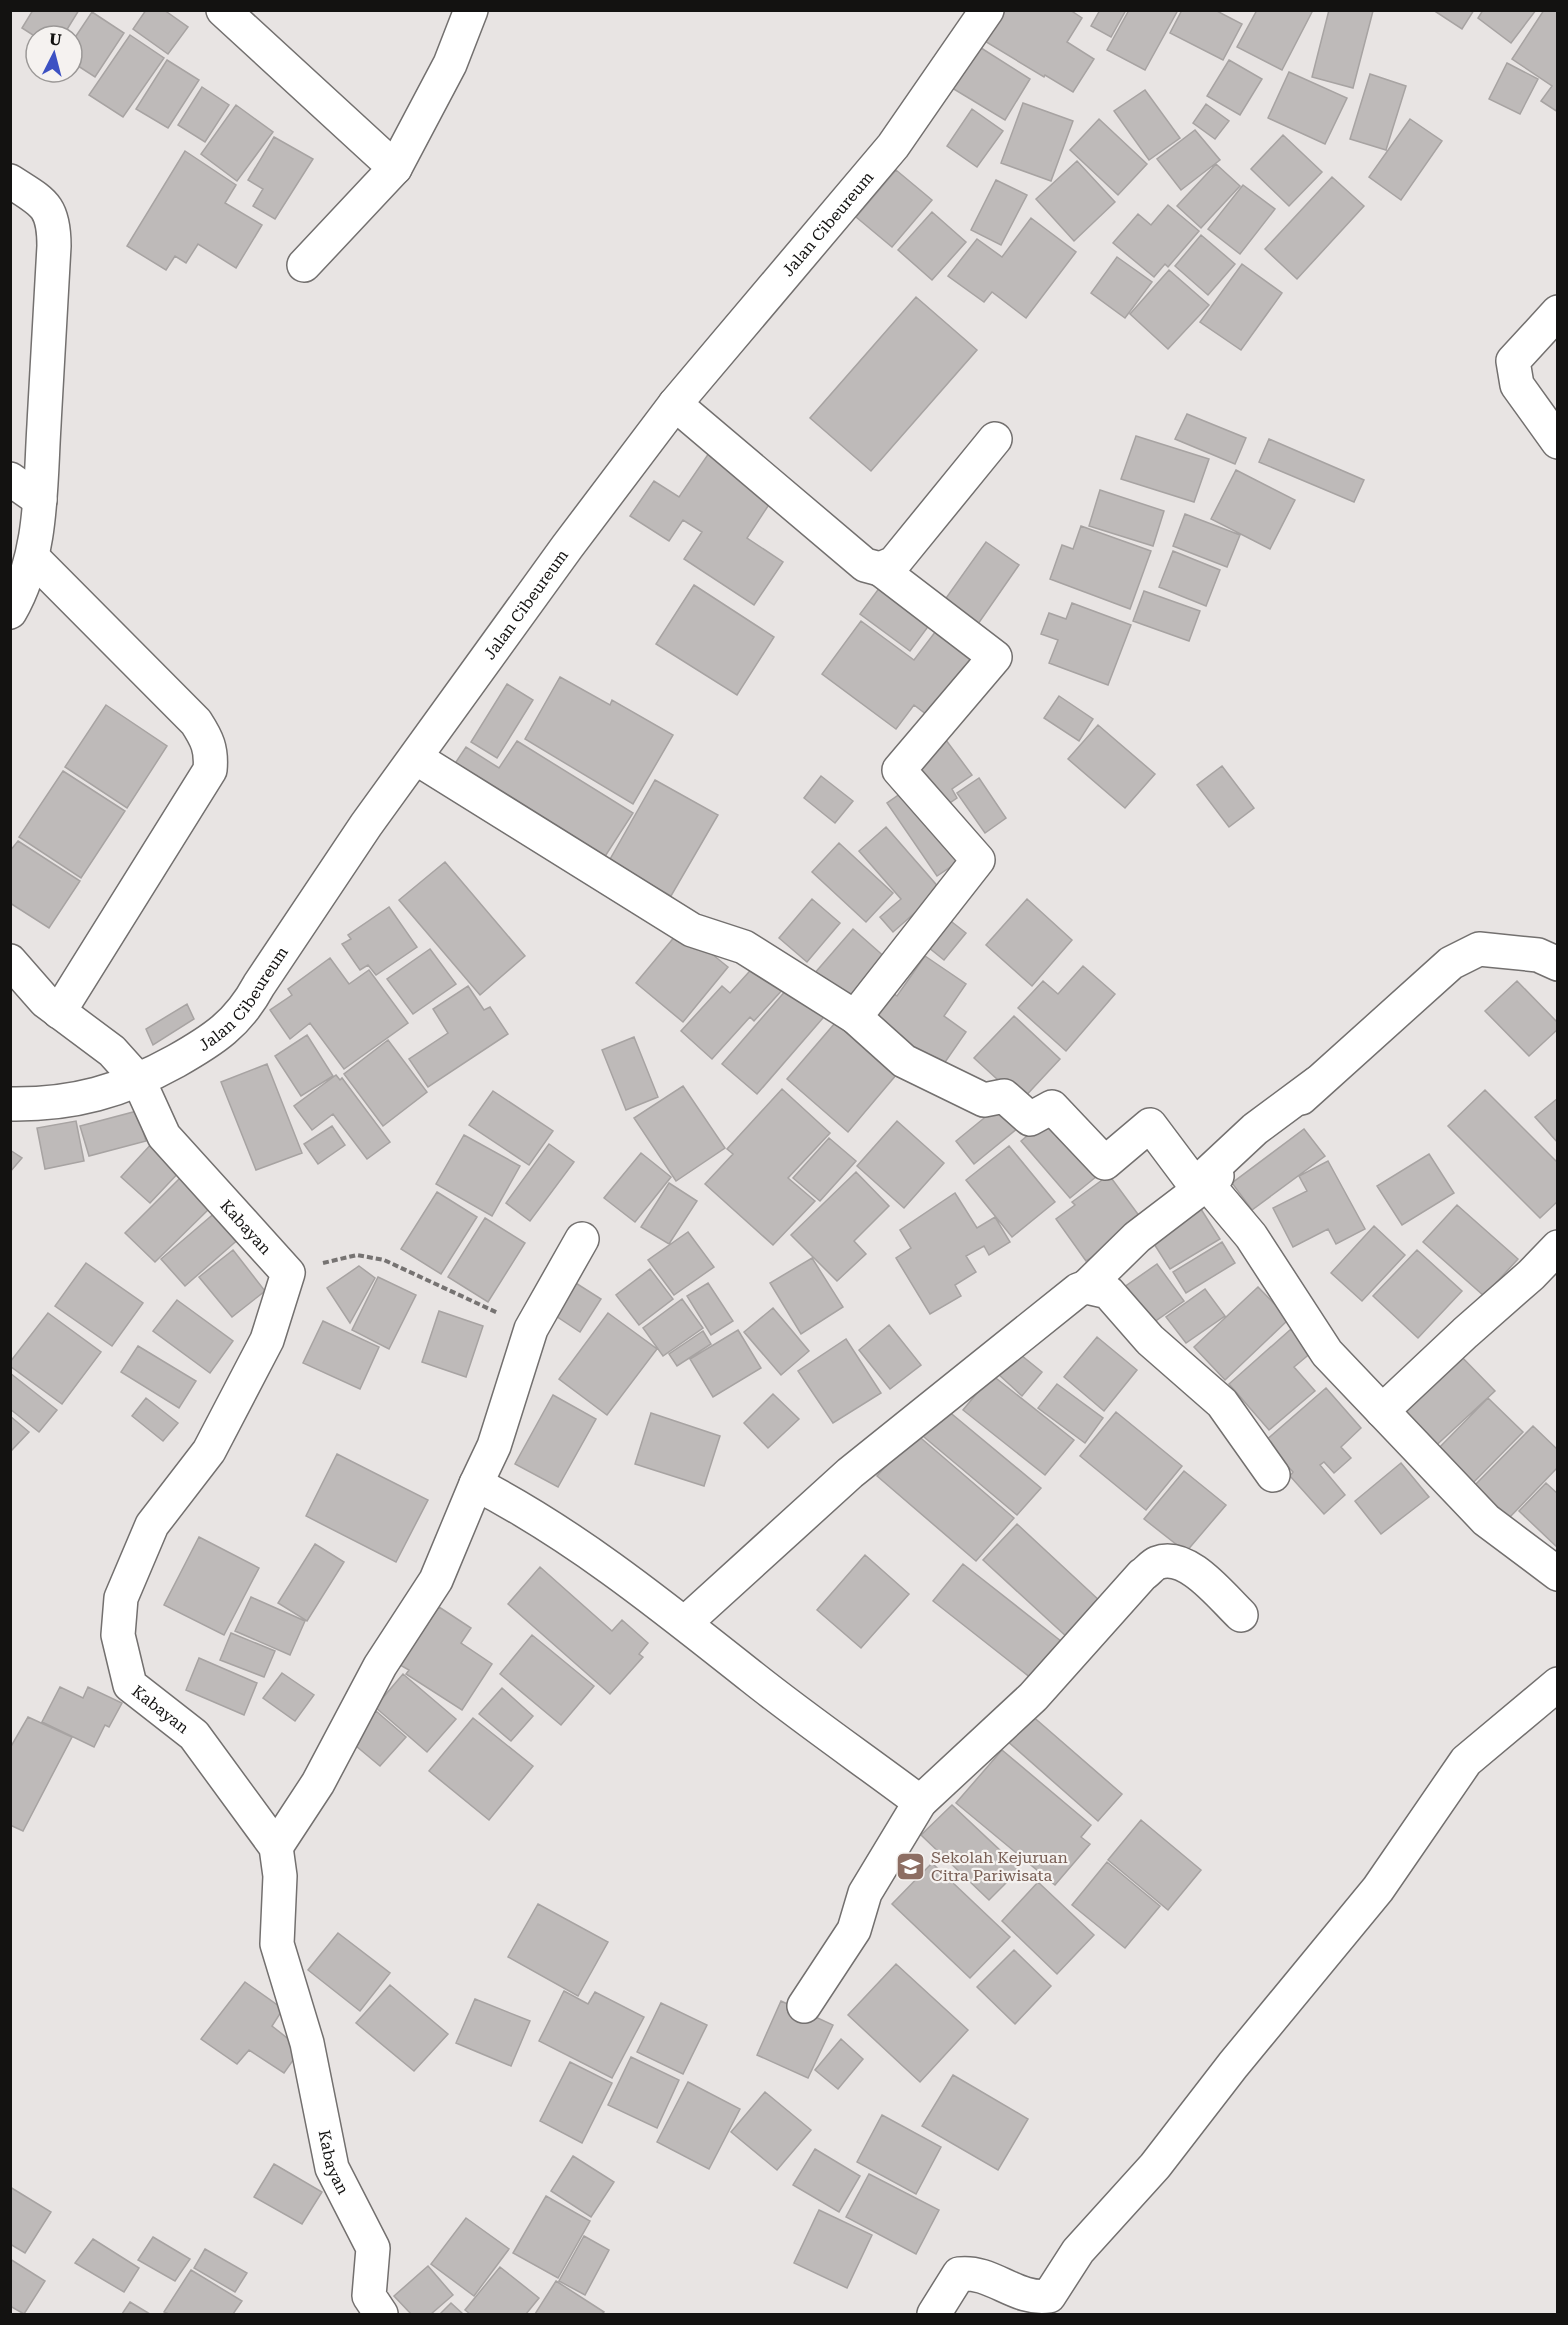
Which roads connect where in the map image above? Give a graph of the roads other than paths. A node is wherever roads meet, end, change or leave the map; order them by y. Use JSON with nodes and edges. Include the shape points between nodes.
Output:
{"nodes":[{"id":1,"x":223,"y":10,"type":"edge"},
{"id":2,"x":471,"y":10,"type":"edge"},
{"id":3,"x":987,"y":10,"type":"edge"},
{"id":4,"x":394,"y":168,"type":"junction"},
{"id":5,"x":10,"y":181,"type":"edge"},
{"id":6,"x":304,"y":265,"type":"dead end"},
{"id":7,"x":1557,"y":312,"type":"edge"},
{"id":8,"x":675,"y":404,"type":"junction"},
{"id":9,"x":995,"y":439,"type":"dead end"},
{"id":10,"x":1557,"y":442,"type":"edge"},
{"id":11,"x":10,"y":479,"type":"edge"},
{"id":12,"x":40,"y":500,"type":"junction"},
{"id":13,"x":33,"y":558,"type":"junction"},
{"id":14,"x":880,"y":569,"type":"junction"},
{"id":15,"x":10,"y":612,"type":"edge"},
{"id":16,"x":416,"y":758,"type":"junction"},
{"id":17,"x":10,"y":961,"type":"edge"},
{"id":18,"x":1557,"y":964,"type":"edge"},
{"id":19,"x":59,"y":1012,"type":"junction"},
{"id":20,"x":855,"y":1017,"type":"junction"},
{"id":21,"x":139,"y":1081,"type":"junction"},
{"id":22,"x":1317,"y":1083,"type":"junction"},
{"id":23,"x":10,"y":1104,"type":"edge"},
{"id":24,"x":1208,"y":1185,"type":"junction"},
{"id":25,"x":582,"y":1239,"type":"dead end"},
{"id":26,"x":1557,"y":1247,"type":"edge"},
{"id":27,"x":1086,"y":1287,"type":"junction"},
{"id":28,"x":1382,"y":1411,"type":"junction"},
{"id":29,"x":1273,"y":1475,"type":"dead end"},
{"id":30,"x":476,"y":1484,"type":"junction"},
{"id":31,"x":1557,"y":1574,"type":"edge"},
{"id":32,"x":1241,"y":1615,"type":"dead end"},
{"id":33,"x":685,"y":1623,"type":"junction"},
{"id":34,"x":1557,"y":1684,"type":"edge"},
{"id":35,"x":920,"y":1802,"type":"junction"},
{"id":36,"x":276,"y":1846,"type":"junction"},
{"id":37,"x":804,"y":2006,"type":"dead end"},
{"id":38,"x":371,"y":2308,"type":"edge"},
{"id":39,"x":934,"y":2314,"type":"edge"}],
"edges":[{"from":1,"to":4,"type":"street"},
{"from":2,"to":4,"type":"street","via":[[450,64]]},
{"from":3,"to":8,"type":"street","name":"Jalan Cibeureum","via":[[893,146]]},
{"from":4,"to":6,"type":"street"},
{"from":5,"to":12,"type":"street","via":[[47,206],[54,234]]},
{"from":7,"to":10,"type":"street","via":[[1513,361],[1517,385]]},
{"from":8,"to":14,"type":"street","via":[[865,565]]},
{"from":8,"to":16,"type":"street","name":"Jalan Cibeureum"},
{"from":9,"to":14,"type":"street","via":[[894,563]]},
{"from":11,"to":12,"type":"street"},
{"from":12,"to":13,"type":"street"},
{"from":13,"to":15,"type":"street","via":[[25,585]]},
{"from":13,"to":19,"type":"street","via":[[196,722],[210,744],[211,756],[210,770]]},
{"from":14,"to":20,"type":"street","via":[[995,657],[898,770],[978,860]]},
{"from":16,"to":20,"type":"street","via":[[692,930],[744,947]]},
{"from":16,"to":21,"type":"street","name":"Jalan Cibeureum","via":[[353,844],[247,1008],[209,1043]]},
{"from":17,"to":19,"type":"street","name":"Kabayan"},
{"from":18,"to":22,"type":"street","via":[[1538,955],[1479,949],[1451,963]]},
{"from":19,"to":21,"type":"street","name":"Kabayan","via":[[111,1051]]},
{"from":20,"to":22,"type":"street","via":[[904,1061],[984,1100],[1004,1096],[1030,1119],[1052,1107],[1105,1164],[1150,1125],[1195,1185],[1255,1130]]},
{"from":21,"to":23,"type":"street","name":"Jalan Cibeureum","via":[[100,1095]]},
{"from":21,"to":36,"type":"street","name":"Kabayan","via":[[164,1136],[288,1273],[267,1340],[214,1441],[152,1525],[121,1598],[117,1635],[130,1685],[194,1735]]},
{"from":22,"to":24,"type":"street"},
{"from":24,"to":27,"type":"street","via":[[1137,1237]]},
{"from":24,"to":28,"type":"street","via":[[1251,1236],[1327,1353]]},
{"from":25,"to":30,"type":"street","via":[[531,1329],[494,1446]]},
{"from":26,"to":28,"type":"street"},
{"from":27,"to":29,"type":"street","via":[[1108,1292],[1150,1340],[1222,1403]]},
{"from":27,"to":33,"type":"street","via":[[850,1473]]},
{"from":28,"to":31,"type":"street","via":[[1486,1520]]},
{"from":30,"to":33,"type":"street","via":[[549,1526]]},
{"from":30,"to":36,"type":"street","via":[[436,1580],[380,1666],[318,1783]]},
{"from":32,"to":35,"type":"street","via":[[1186,1564],[1156,1563],[1033,1697]]},
{"from":33,"to":35,"type":"street"},
{"from":34,"to":39,"type":"street","via":[[1466,1761],[1378,1889],[1155,2166],[1078,2251],[1049,2296],[1034,2298],[974,2272],[959,2274]]},
{"from":35,"to":37,"type":"street","via":[[865,1893],[854,1930]]},
{"from":36,"to":38,"type":"street","name":"Kabayan","via":[[280,1876],[277,1944],[307,2043],[332,2168],[373,2248]]}]}
